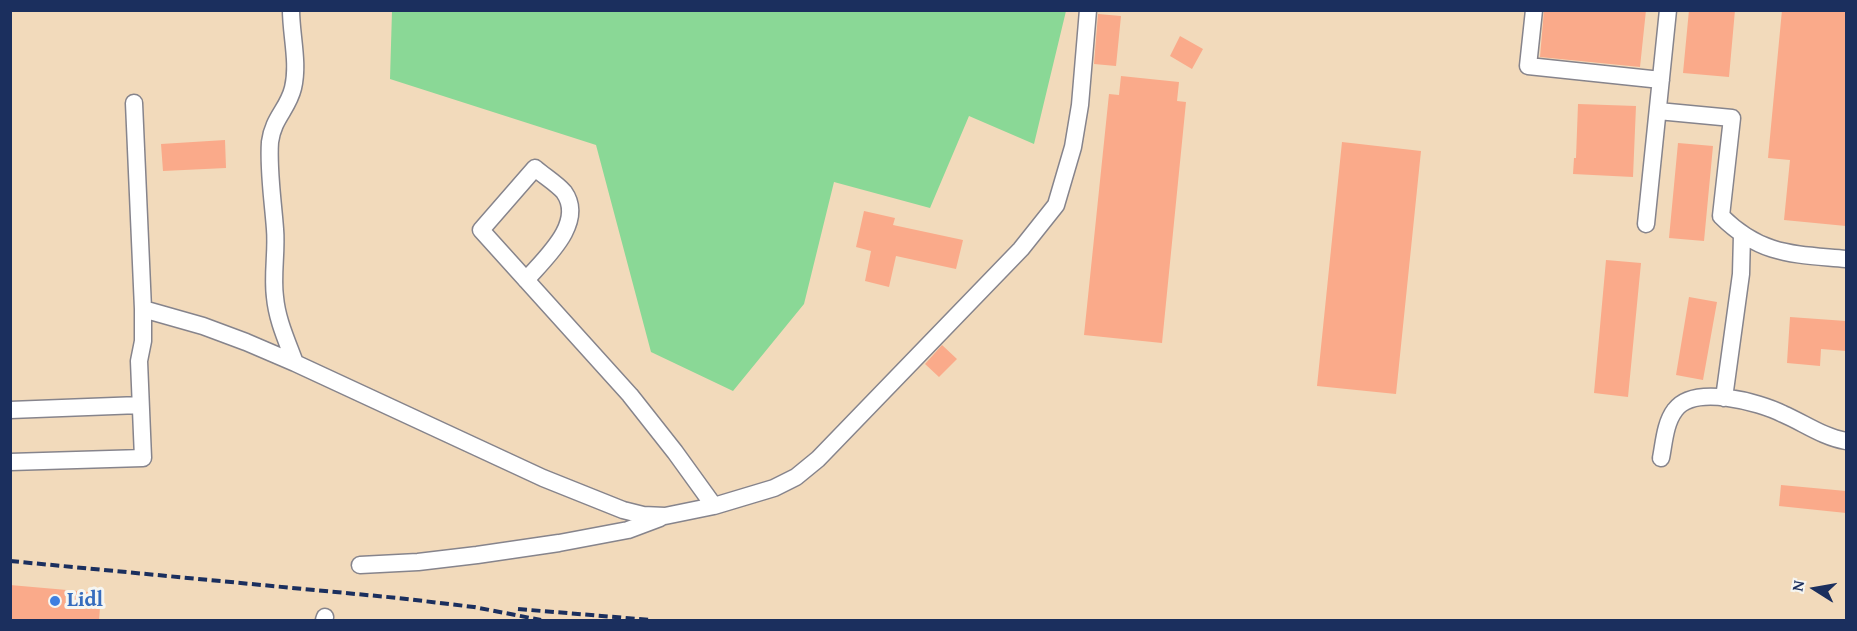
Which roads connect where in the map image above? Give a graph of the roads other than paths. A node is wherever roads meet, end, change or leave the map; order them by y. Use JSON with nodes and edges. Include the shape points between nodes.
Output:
{"nodes":[{"id":1,"x":291,"y":10,"type":"edge"},
{"id":2,"x":1088,"y":10,"type":"edge"},
{"id":3,"x":1534,"y":10,"type":"edge"},
{"id":4,"x":1668,"y":10,"type":"edge"},
{"id":5,"x":1661,"y":80,"type":"junction"},
{"id":6,"x":134,"y":103,"type":"dead end"},
{"id":7,"x":1658,"y":111,"type":"junction"},
{"id":8,"x":1646,"y":224,"type":"dead end"},
{"id":9,"x":1742,"y":235,"type":"junction"},
{"id":10,"x":1846,"y":259,"type":"edge"},
{"id":11,"x":526,"y":280,"type":"junction"},
{"id":12,"x":143,"y":309,"type":"junction"},
{"id":13,"x":295,"y":363,"type":"junction"},
{"id":14,"x":1724,"y":398,"type":"junction"},
{"id":15,"x":140,"y":405,"type":"junction"},
{"id":16,"x":10,"y":410,"type":"edge"},
{"id":17,"x":1846,"y":441,"type":"edge"},
{"id":18,"x":1661,"y":458,"type":"dead end"},
{"id":19,"x":10,"y":462,"type":"edge"},
{"id":20,"x":714,"y":506,"type":"junction"},
{"id":21,"x":665,"y":516,"type":"junction"},
{"id":22,"x":360,"y":565,"type":"dead end"}],
"edges":[{"from":1,"to":13,"type":"street","via":[[293,88],[273,128],[270,156],[276,237],[274,296]]},
{"from":2,"to":20,"type":"street","via":[[1073,147],[1056,205],[1044,221],[818,459],[774,488]]},
{"from":3,"to":5,"type":"street","via":[[1528,66]]},
{"from":4,"to":5,"type":"street"},
{"from":5,"to":7,"type":"street"},
{"from":6,"to":12,"type":"street"},
{"from":7,"to":8,"type":"street"},
{"from":7,"to":9,"type":"street","via":[[1732,118],[1721,216]]},
{"from":9,"to":10,"type":"street","via":[[1785,254]]},
{"from":9,"to":14,"type":"street","via":[[1741,274]]},
{"from":11,"to":11,"type":"street","via":[[565,235],[569,222],[565,194],[535,168],[481,230]]},
{"from":11,"to":20,"type":"street","via":[[630,395]]},
{"from":12,"to":13,"type":"street","via":[[203,326]]},
{"from":12,"to":15,"type":"street"},
{"from":13,"to":21,"type":"street","via":[[543,478],[623,510]]},
{"from":14,"to":17,"type":"street","via":[[1759,404]]},
{"from":14,"to":18,"type":"street","via":[[1698,398],[1682,403],[1669,420]]},
{"from":15,"to":16,"type":"street"},
{"from":15,"to":19,"type":"street","via":[[143,458]]},
{"from":20,"to":21,"type":"street"},
{"from":21,"to":22,"type":"street","via":[[628,530],[559,543],[418,562]]}]}
